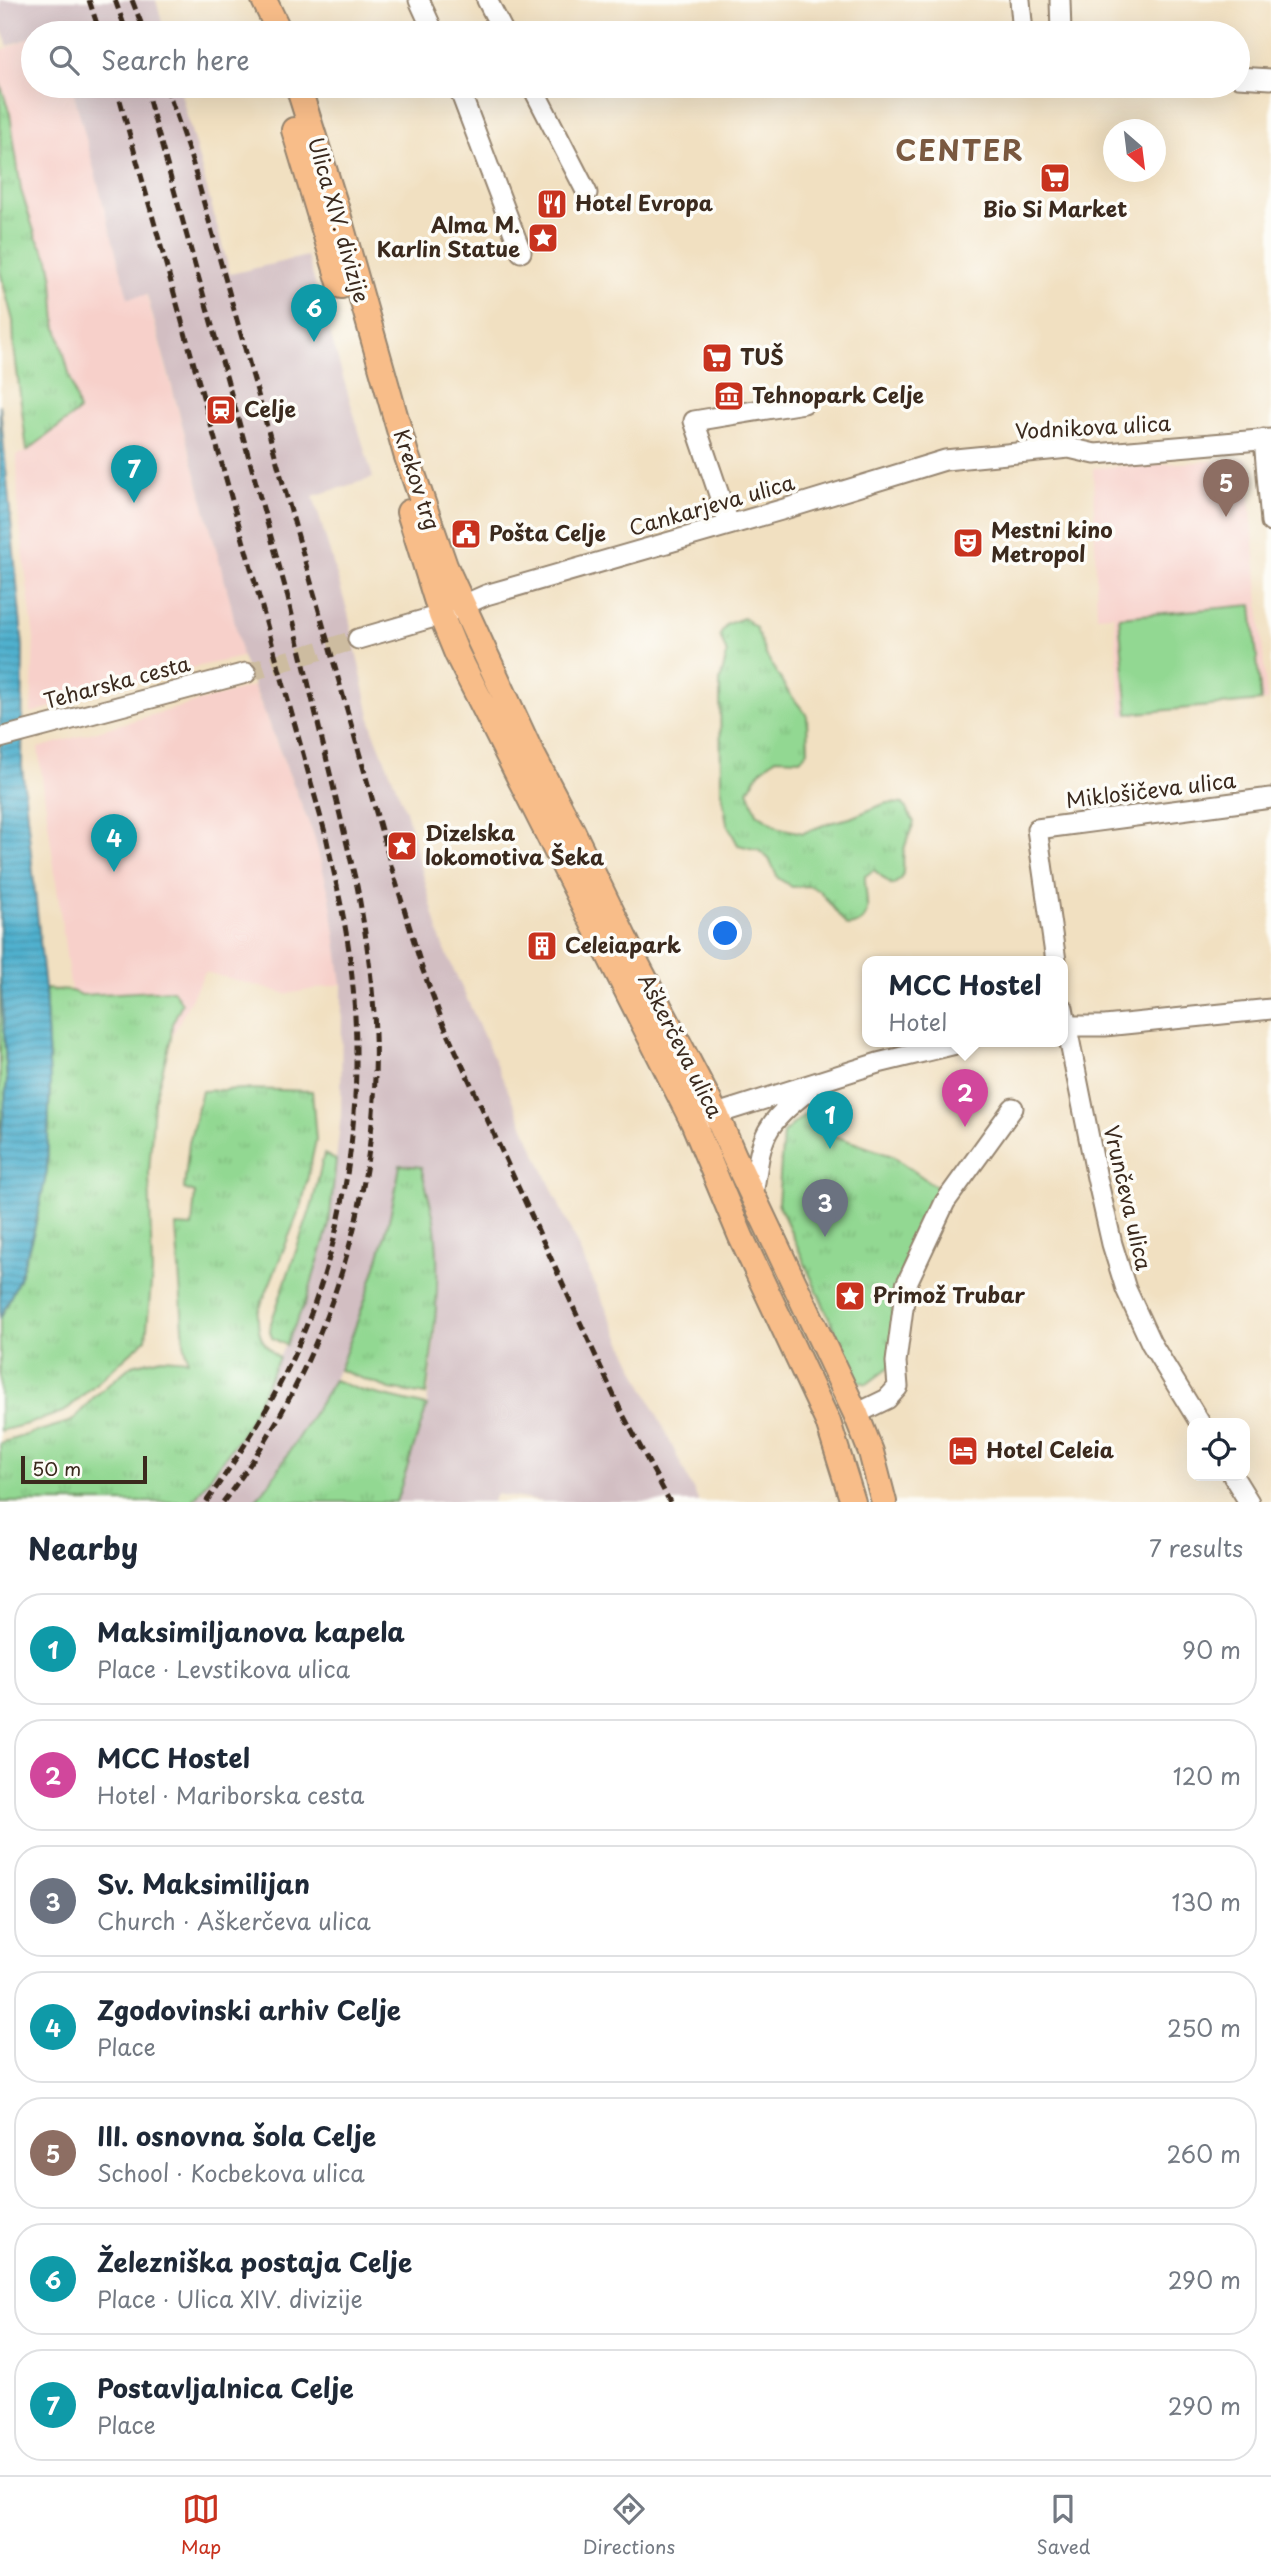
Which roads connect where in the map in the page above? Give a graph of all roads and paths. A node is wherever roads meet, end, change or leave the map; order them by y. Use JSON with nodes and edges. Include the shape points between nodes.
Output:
{"nodes":[{"id":1,"x":263,"y":0,"type":"edge"},
{"id":2,"x":419,"y":0,"type":"edge"},
{"id":3,"x":487,"y":0,"type":"edge"},
{"id":4,"x":1020,"y":0,"type":"edge"},
{"id":5,"x":1060,"y":0,"type":"edge"},
{"id":6,"x":266,"y":21,"type":"edge"},
{"id":7,"x":274,"y":21,"type":"edge"},
{"id":8,"x":429,"y":21,"type":"edge"},
{"id":9,"x":498,"y":21,"type":"edge"},
{"id":10,"x":1022,"y":21,"type":"edge"},
{"id":11,"x":1061,"y":21,"type":"edge"},
{"id":12,"x":1250,"y":78,"type":"edge"},
{"id":13,"x":1271,"y":79,"type":"edge"},
{"id":14,"x":285,"y":98,"type":"edge"},
{"id":15,"x":302,"y":98,"type":"edge"},
{"id":16,"x":462,"y":98,"type":"edge"},
{"id":17,"x":538,"y":98,"type":"edge"},
{"id":18,"x":587,"y":193,"type":"dead end"},
{"id":19,"x":520,"y":252,"type":"dead end"},
{"id":20,"x":377,"y":354,"type":"joint"},
{"id":21,"x":804,"y":403,"type":"dead end"},
{"id":22,"x":377,"y":410,"type":"joint"},
{"id":23,"x":1268,"y":439,"type":"edge"},
{"id":24,"x":918,"y":468,"type":"joint"},
{"id":25,"x":1271,"y":522,"type":"edge"},
{"id":26,"x":729,"y":524,"type":"junction"},
{"id":27,"x":451,"y":610,"type":"junction"},
{"id":28,"x":358,"y":639,"type":"tunnel mouth"},
{"id":29,"x":246,"y":673,"type":"tunnel mouth"},
{"id":30,"x":0,"y":738,"type":"edge"},
{"id":31,"x":1271,"y":798,"type":"edge"},
{"id":32,"x":1055,"y":956,"type":"edge"},
{"id":33,"x":1271,"y":1009,"type":"edge"},
{"id":34,"x":1068,"y":1021,"type":"edge"},
{"id":35,"x":1068,"y":1039,"type":"edge"},
{"id":36,"x":943,"y":1047,"type":"edge"},
{"id":37,"x":821,"y":1081,"type":"junction"},
{"id":38,"x":1013,"y":1108,"type":"dead end"},
{"id":39,"x":705,"y":1118,"type":"junction"},
{"id":40,"x":752,"y":1195,"type":"junction"},
{"id":41,"x":856,"y":1414,"type":"junction"},
{"id":42,"x":1197,"y":1418,"type":"edge"},
{"id":43,"x":1236,"y":1481,"type":"edge"},
{"id":44,"x":853,"y":1502,"type":"edge"},
{"id":45,"x":884,"y":1502,"type":"edge"},
{"id":46,"x":1249,"y":1502,"type":"edge"}],
"edges":[{"from":1,"to":6,"type":"main road"},
{"from":1,"to":7,"type":"main road"},
{"from":2,"to":8,"type":"street"},
{"from":3,"to":9,"type":"street"},
{"from":4,"to":10,"type":"street"},
{"from":5,"to":11,"type":"street"},
{"from":12,"to":13,"type":"street"},
{"from":14,"to":22,"type":"main road","name":"Ulica XIV. divizije"},
{"from":15,"to":20,"type":"main road","name":"Ulica XIV. divizije"},
{"from":16,"to":19,"type":"street"},
{"from":17,"to":18,"type":"street"},
{"from":20,"to":27,"type":"main road","name":"Krekov trg"},
{"from":21,"to":26,"type":"street","via":[[694,421]]},
{"from":22,"to":27,"type":"main road","name":"Krekov trg"},
{"from":23,"to":24,"type":"street","name":"Vodnikova ulica","via":[[1096,454],[1069,448],[945,460]]},
{"from":23,"to":25,"type":"street"},
{"from":24,"to":26,"type":"street","name":"Cankarjeva ulica"},
{"from":26,"to":27,"type":"street","name":"Cankarjeva ulica","via":[[486,595]]},
{"from":27,"to":28,"type":"street"},
{"from":27,"to":39,"type":"main road","name":"Aškerčeva ulica","via":[[463,665]]},
{"from":29,"to":30,"type":"street","name":"Teharska cesta"},
{"from":31,"to":32,"type":"street","name":"Miklošičeva ulica","via":[[1037,829]]},
{"from":33,"to":34,"type":"street","via":[[1105,1026]]},
{"from":35,"to":42,"type":"street","name":"Vrunčeva ulica","via":[[1126,1289],[1151,1343]]},
{"from":36,"to":37,"type":"street"},
{"from":37,"to":39,"type":"street"},
{"from":37,"to":40,"type":"street","via":[[775,1117],[761,1142]]},
{"from":38,"to":41,"type":"street","via":[[945,1202],[906,1285],[896,1362],[898,1387],[887,1399]]},
{"from":39,"to":40,"type":"main road","name":"Aškerčeva ulica"},
{"from":39,"to":44,"type":"main road","name":"Aškerčeva ulica","via":[[741,1237],[828,1422]]},
{"from":40,"to":41,"type":"main road","name":"Aškerčeva ulica"},
{"from":41,"to":45,"type":"main road","name":"Aškerčeva ulica"},
{"from":43,"to":46,"type":"street"}]}
